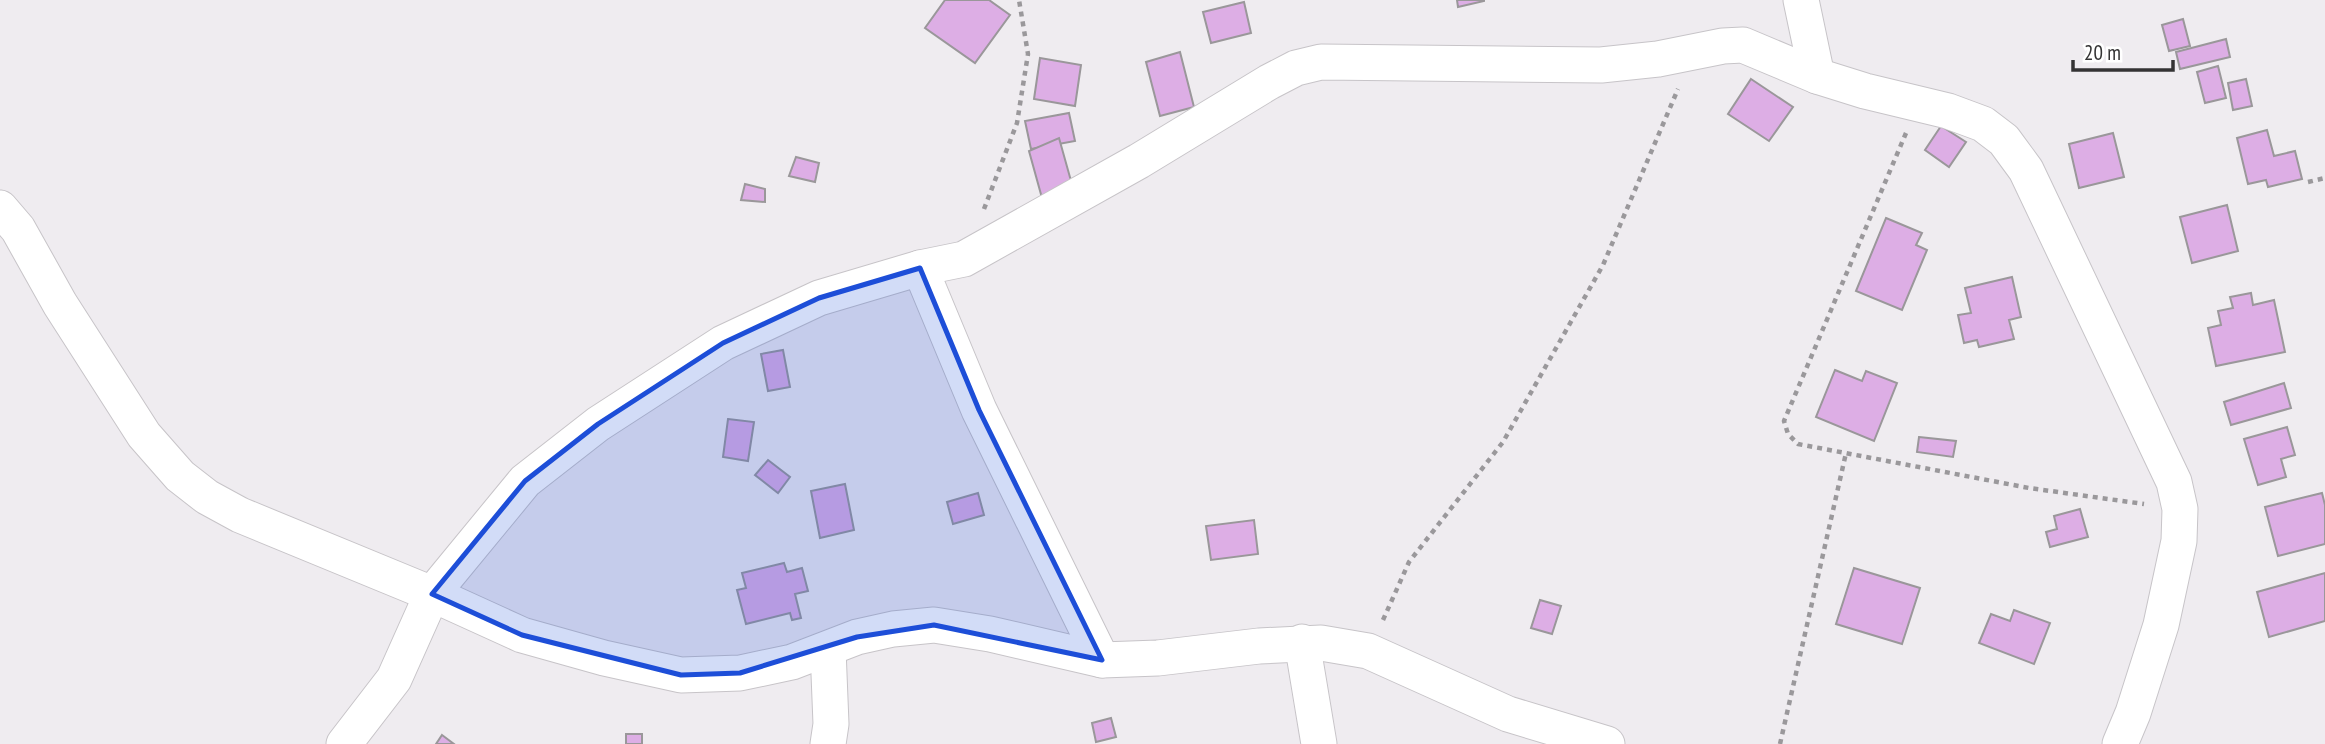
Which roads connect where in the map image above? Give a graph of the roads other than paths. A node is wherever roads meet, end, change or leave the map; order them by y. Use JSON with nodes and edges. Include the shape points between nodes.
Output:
{"nodes":[{"id":1,"x":1801,"y":0,"type":"edge"},
{"id":2,"x":1818,"y":76,"type":"junction"},
{"id":3,"x":0,"y":208,"type":"edge"},
{"id":4,"x":920,"y":268,"type":"junction"},
{"id":5,"x":432,"y":594,"type":"junction"},
{"id":6,"x":1302,"y":642,"type":"junction"},
{"id":7,"x":828,"y":649,"type":"junction"},
{"id":8,"x":1102,"y":660,"type":"junction"},
{"id":9,"x":344,"y":744,"type":"edge"},
{"id":10,"x":828,"y":744,"type":"edge"},
{"id":11,"x":1319,"y":744,"type":"edge"},
{"id":12,"x":1607,"y":744,"type":"edge"},
{"id":13,"x":2120,"y":744,"type":"edge"}],
"edges":[{"from":1,"to":2,"type":"street"},
{"from":2,"to":4,"type":"street","via":[[1743,44],[1601,65],[1321,62],[1269,82],[964,259]]},
{"from":2,"to":13,"type":"street","via":[[1948,111],[1983,124],[2004,140],[2026,170],[2174,482],[2179,541],[2161,625]]},
{"from":3,"to":5,"type":"street","via":[[18,229],[144,435],[180,476],[240,515]]},
{"from":4,"to":5,"type":"street","via":[[819,298],[723,343],[598,424],[525,481]]},
{"from":4,"to":8,"type":"street","via":[[979,410]]},
{"from":5,"to":7,"type":"street","via":[[522,635],[681,675],[740,673]]},
{"from":5,"to":9,"type":"street","via":[[394,679]]},
{"from":6,"to":8,"type":"street"},
{"from":6,"to":11,"type":"street"},
{"from":6,"to":12,"type":"street","via":[[1368,651],[1498,710]]},
{"from":7,"to":8,"type":"street","via":[[893,629],[934,625]]},
{"from":7,"to":10,"type":"street"}]}
